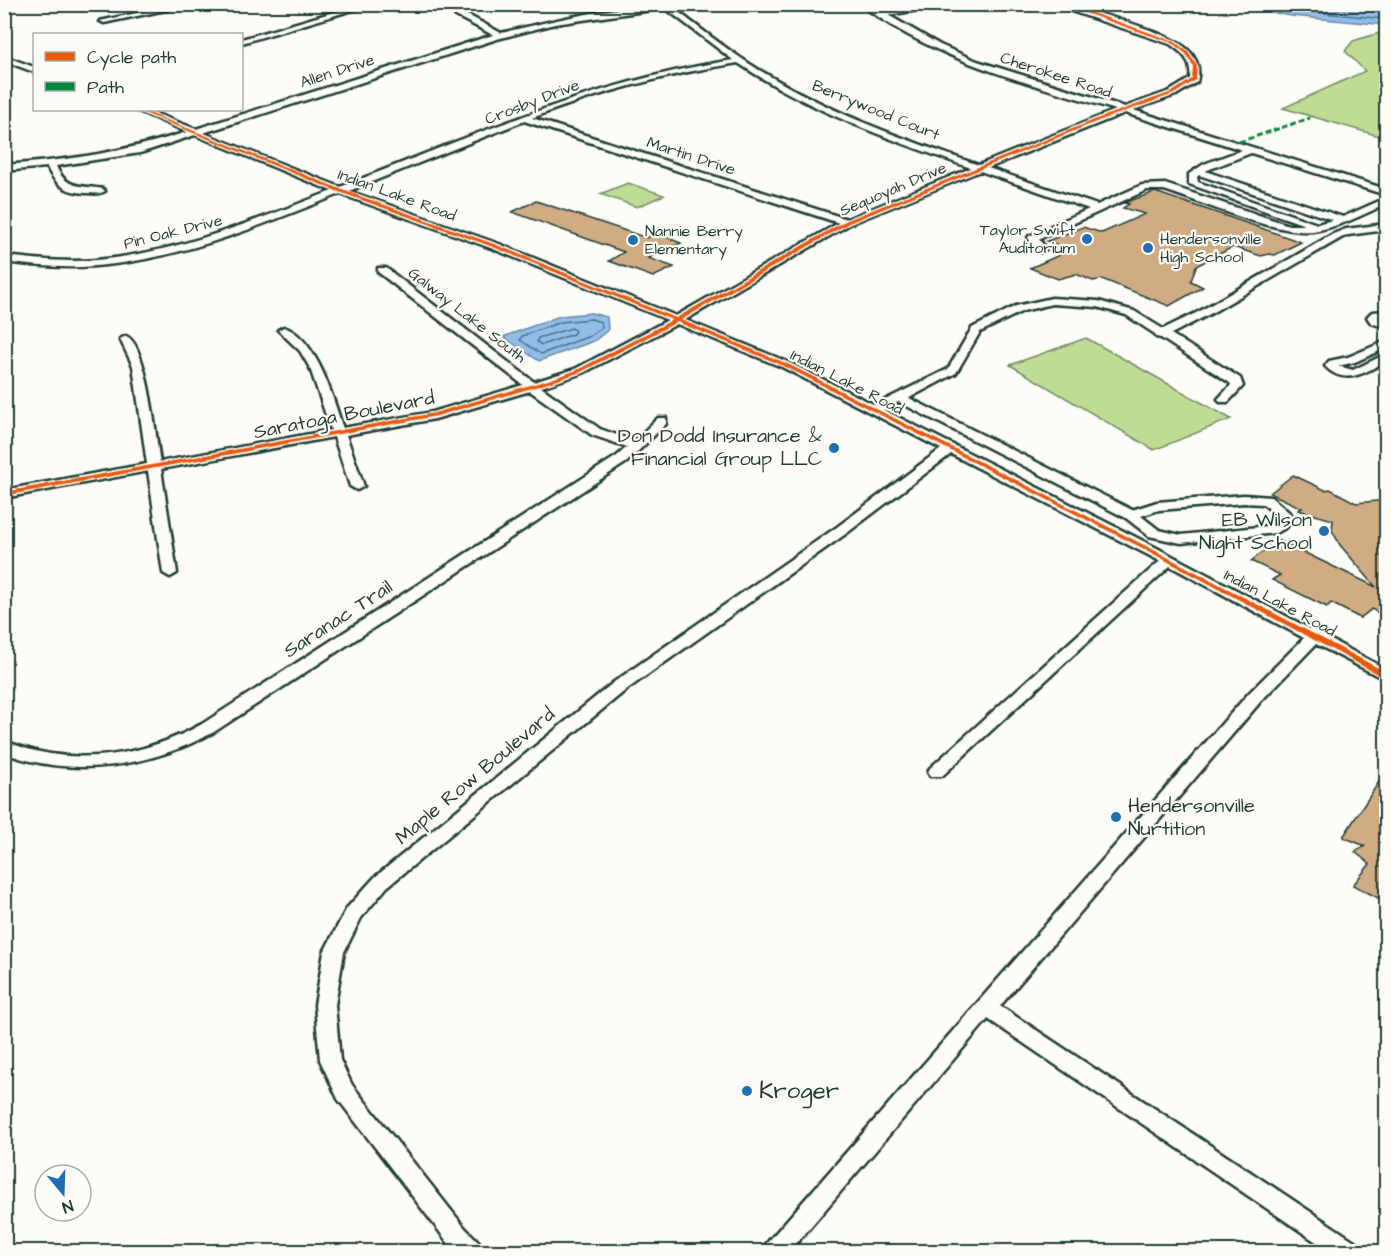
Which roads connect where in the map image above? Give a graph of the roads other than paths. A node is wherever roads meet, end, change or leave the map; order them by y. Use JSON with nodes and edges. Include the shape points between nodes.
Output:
{"nodes":[{"id":1,"x":191,"y":4,"type":"edge"},
{"id":2,"x":370,"y":4,"type":"edge"},
{"id":3,"x":451,"y":4,"type":"edge"},
{"id":4,"x":679,"y":4,"type":"edge"},
{"id":5,"x":863,"y":4,"type":"edge"},
{"id":6,"x":951,"y":4,"type":"edge"},
{"id":7,"x":1053,"y":4,"type":"edge"},
{"id":8,"x":665,"y":5,"type":"edge"},
{"id":9,"x":883,"y":15,"type":"junction"},
{"id":10,"x":104,"y":21,"type":"dead end"},
{"id":11,"x":499,"y":35,"type":"junction"},
{"id":12,"x":243,"y":41,"type":"edge"},
{"id":13,"x":4,"y":58,"type":"edge"},
{"id":14,"x":739,"y":61,"type":"junction"},
{"id":15,"x":33,"y":70,"type":"edge"},
{"id":16,"x":143,"y":111,"type":"edge"},
{"id":17,"x":1120,"y":111,"type":"junction"},
{"id":18,"x":527,"y":119,"type":"junction"},
{"id":19,"x":198,"y":131,"type":"junction"},
{"id":20,"x":1252,"y":149,"type":"junction"},
{"id":21,"x":51,"y":165,"type":"junction"},
{"id":22,"x":982,"y":167,"type":"junction"},
{"id":23,"x":4,"y":168,"type":"edge"},
{"id":24,"x":1198,"y":172,"type":"junction"},
{"id":25,"x":341,"y":190,"type":"junction"},
{"id":26,"x":100,"y":191,"type":"dead end"},
{"id":27,"x":1386,"y":192,"type":"edge"},
{"id":28,"x":1386,"y":201,"type":"edge"},
{"id":29,"x":1096,"y":208,"type":"junction"},
{"id":30,"x":1343,"y":220,"type":"junction"},
{"id":31,"x":847,"y":222,"type":"junction"},
{"id":32,"x":1386,"y":227,"type":"edge"},
{"id":33,"x":1323,"y":228,"type":"junction"},
{"id":34,"x":1041,"y":249,"type":"dead end"},
{"id":35,"x":4,"y":259,"type":"edge"},
{"id":36,"x":382,"y":270,"type":"dead end"},
{"id":37,"x":1386,"y":314,"type":"edge"},
{"id":38,"x":675,"y":321,"type":"junction"},
{"id":39,"x":1386,"y":325,"type":"edge"},
{"id":40,"x":284,"y":330,"type":"dead end"},
{"id":41,"x":1160,"y":334,"type":"junction"},
{"id":42,"x":126,"y":339,"type":"dead end"},
{"id":43,"x":1386,"y":344,"type":"edge"},
{"id":44,"x":1386,"y":357,"type":"edge"},
{"id":45,"x":533,"y":387,"type":"junction"},
{"id":46,"x":900,"y":398,"type":"junction"},
{"id":47,"x":1224,"y":399,"type":"dead end"},
{"id":48,"x":873,"y":411,"type":"junction"},
{"id":49,"x":662,"y":421,"type":"dead end"},
{"id":50,"x":340,"y":434,"type":"junction"},
{"id":51,"x":636,"y":446,"type":"junction"},
{"id":52,"x":949,"y":449,"type":"junction"},
{"id":53,"x":155,"y":467,"type":"junction"},
{"id":54,"x":1048,"y":473,"type":"junction"},
{"id":55,"x":357,"y":486,"type":"dead end"},
{"id":56,"x":1027,"y":489,"type":"junction"},
{"id":57,"x":4,"y":494,"type":"edge"},
{"id":58,"x":1131,"y":515,"type":"junction"},
{"id":59,"x":1169,"y":560,"type":"junction"},
{"id":60,"x":170,"y":573,"type":"dead end"},
{"id":61,"x":1314,"y":636,"type":"junction"},
{"id":62,"x":1386,"y":675,"type":"edge"},
{"id":63,"x":4,"y":747,"type":"edge"},
{"id":64,"x":936,"y":772,"type":"dead end"},
{"id":65,"x":987,"y":1008,"type":"junction"},
{"id":66,"x":474,"y":1251,"type":"edge"},
{"id":67,"x":774,"y":1251,"type":"edge"},
{"id":68,"x":1351,"y":1251,"type":"edge"}],
"edges":[{"from":1,"to":10,"type":"street"},
{"from":2,"to":12,"type":"street"},
{"from":3,"to":11,"type":"street","via":[[459,14]]},
{"from":4,"to":8,"type":"street","name":"Allen Drive"},
{"from":5,"to":9,"type":"street","name":"Cherokee Road"},
{"from":6,"to":9,"type":"street"},
{"from":7,"to":17,"type":"street","name":"Sequoyah Drive","via":[[1173,42],[1187,53],[1195,66],[1194,80],[1173,93]]},
{"from":8,"to":11,"type":"street","name":"Allen Drive"},
{"from":8,"to":14,"type":"street","name":"Berrywood Court"},
{"from":9,"to":17,"type":"street","name":"Cherokee Road","via":[[954,55]]},
{"from":11,"to":19,"type":"street","name":"Allen Drive"},
{"from":13,"to":15,"type":"street"},
{"from":14,"to":18,"type":"street","name":"Crosby Drive","via":[[639,80]]},
{"from":14,"to":22,"type":"street","name":"Berrywood Court","via":[[822,107]]},
{"from":16,"to":19,"type":"street","name":"Indian Lake Road"},
{"from":17,"to":20,"type":"street","name":"Cherokee Road"},
{"from":17,"to":22,"type":"street","name":"Sequoyah Drive"},
{"from":18,"to":25,"type":"street","name":"Crosby Drive"},
{"from":18,"to":31,"type":"street","name":"Martin Drive"},
{"from":19,"to":21,"type":"street","name":"Allen Drive","via":[[140,150]]},
{"from":19,"to":25,"type":"street","name":"Indian Lake Road"},
{"from":20,"to":24,"type":"street"},
{"from":20,"to":27,"type":"street","name":"Cherokee Road"},
{"from":21,"to":23,"type":"street","name":"Allen Drive"},
{"from":21,"to":26,"type":"street","via":[[63,186]]},
{"from":22,"to":29,"type":"street","name":"Berrywood Court"},
{"from":22,"to":31,"type":"street","name":"Sequoyah Drive"},
{"from":24,"to":30,"type":"street"},
{"from":24,"to":33,"type":"street","via":[[1192,176],[1194,184]]},
{"from":25,"to":35,"type":"street","name":"Pin Oak Drive","via":[[224,236],[130,259],[40,266]]},
{"from":25,"to":38,"type":"street","name":"Indian Lake Road","via":[[495,246]]},
{"from":28,"to":30,"type":"street"},
{"from":29,"to":33,"type":"street","via":[[1145,187],[1165,187],[1288,228]]},
{"from":29,"to":34,"type":"street","via":[[1034,238]]},
{"from":30,"to":33,"type":"street"},
{"from":31,"to":38,"type":"street","name":"Sequoyah Drive"},
{"from":32,"to":41,"type":"street","via":[[1337,236]]},
{"from":36,"to":45,"type":"street","name":"Galway Lake South"},
{"from":37,"to":39,"type":"street","via":[[1372,317]]},
{"from":38,"to":45,"type":"street","name":"Saratoga Boulevard","via":[[579,371]]},
{"from":38,"to":48,"type":"street","name":"Indian Lake Road","via":[[786,365]]},
{"from":40,"to":50,"type":"street","via":[[304,349],[316,368]]},
{"from":41,"to":46,"type":"street","via":[[1130,314],[1098,304],[1032,304],[976,330],[952,370]]},
{"from":41,"to":47,"type":"street","via":[[1236,381],[1237,386]]},
{"from":42,"to":53,"type":"street","via":[[140,366]]},
{"from":43,"to":44,"type":"street","via":[[1331,366],[1357,375]]},
{"from":45,"to":50,"type":"street","name":"Saratoga Boulevard","via":[[435,415]]},
{"from":45,"to":51,"type":"street","name":"Galway Lake South","via":[[596,432]]},
{"from":46,"to":48,"type":"street"},
{"from":46,"to":54,"type":"street"},
{"from":48,"to":52,"type":"street","name":"Indian Lake Road"},
{"from":49,"to":51,"type":"street","name":"Saranac Trail"},
{"from":50,"to":53,"type":"street","name":"Saratoga Boulevard"},
{"from":50,"to":55,"type":"street"},
{"from":51,"to":63,"type":"street","name":"Saranac Trail","via":[[622,459],[208,729],[168,748],[107,759],[62,761],[26,757]]},
{"from":52,"to":56,"type":"street","name":"Indian Lake Road"},
{"from":52,"to":66,"type":"street","name":"Maple Row Boulevard","via":[[592,707],[381,882],[354,913],[334,952],[325,1005],[330,1060],[351,1100],[457,1236]]},
{"from":53,"to":57,"type":"street","name":"Saratoga Boulevard"},
{"from":53,"to":60,"type":"street"},
{"from":54,"to":56,"type":"street"},
{"from":54,"to":58,"type":"street"},
{"from":56,"to":59,"type":"street","name":"Indian Lake Road"},
{"from":58,"to":58,"type":"street","via":[[1154,533],[1181,539],[1271,530],[1282,524],[1284,514],[1266,500],[1244,499],[1168,504]]},
{"from":59,"to":61,"type":"street","name":"Indian Lake Road"},
{"from":59,"to":64,"type":"street"},
{"from":61,"to":62,"type":"street","name":"Indian Lake Road"},
{"from":61,"to":65,"type":"street","via":[[1257,694]]},
{"from":65,"to":67,"type":"street"},
{"from":65,"to":68,"type":"street"}]}
